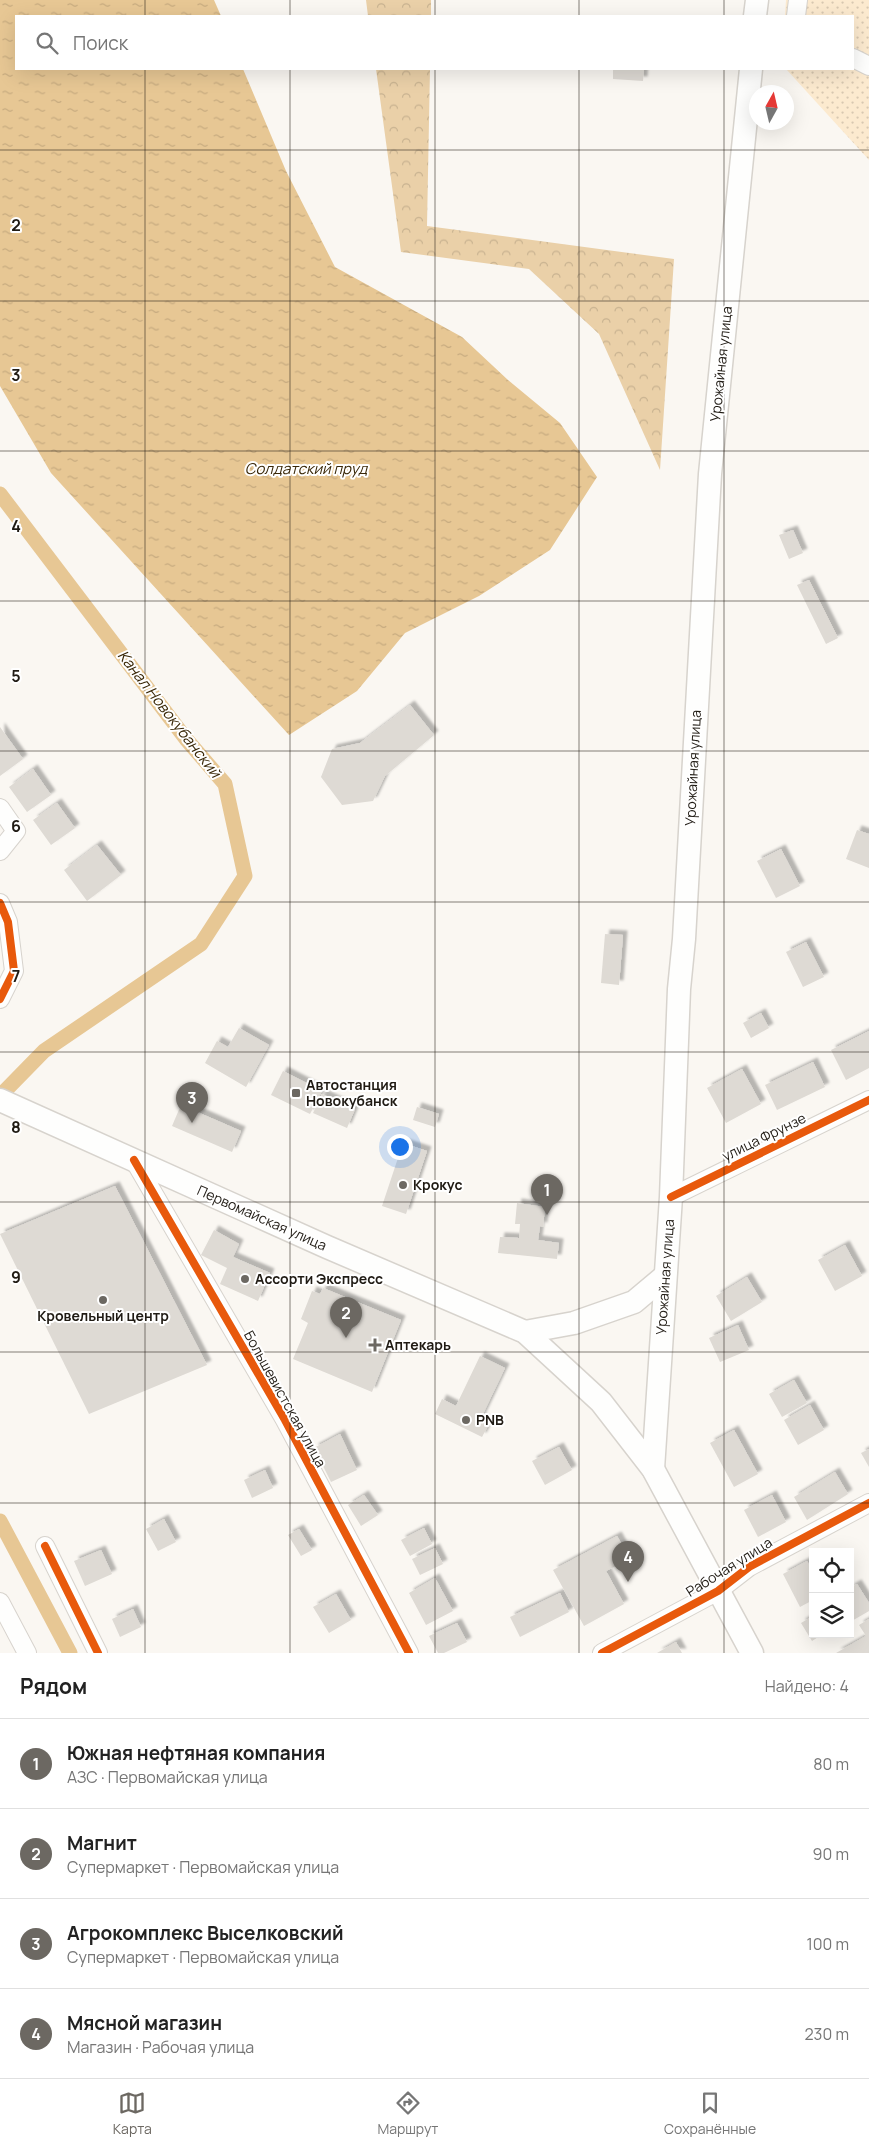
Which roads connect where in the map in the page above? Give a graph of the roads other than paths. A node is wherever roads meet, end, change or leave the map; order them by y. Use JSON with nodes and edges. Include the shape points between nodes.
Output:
{"nodes":[{"id":1,"x":756,"y":0,"type":"edge"},
{"id":2,"x":798,"y":0,"type":"edge"},
{"id":3,"x":755,"y":15,"type":"edge"},
{"id":4,"x":796,"y":15,"type":"edge"},
{"id":5,"x":854,"y":58,"type":"edge"},
{"id":6,"x":869,"y":66,"type":"edge"},
{"id":7,"x":751,"y":70,"type":"edge"},
{"id":8,"x":0,"y":808,"type":"edge"},
{"id":9,"x":0,"y":850,"type":"edge"},
{"id":10,"x":0,"y":903,"type":"edge"},
{"id":11,"x":0,"y":999,"type":"edge"},
{"id":12,"x":869,"y":1100,"type":"edge"},
{"id":13,"x":9,"y":1104,"type":"edge"},
{"id":14,"x":134,"y":1160,"type":"junction"},
{"id":15,"x":671,"y":1197,"type":"junction"},
{"id":16,"x":664,"y":1276,"type":"junction"},
{"id":17,"x":525,"y":1332,"type":"junction"},
{"id":18,"x":653,"y":1469,"type":"junction"},
{"id":19,"x":869,"y":1503,"type":"edge"},
{"id":20,"x":45,"y":1546,"type":"dead end"},
{"id":21,"x":718,"y":1591,"type":"junction"},
{"id":22,"x":0,"y":1602,"type":"edge"},
{"id":23,"x":27,"y":1653,"type":"edge"},
{"id":24,"x":98,"y":1653,"type":"edge"},
{"id":25,"x":409,"y":1653,"type":"edge"},
{"id":26,"x":602,"y":1653,"type":"edge"},
{"id":27,"x":752,"y":1653,"type":"edge"}],
"edges":[{"from":1,"to":3,"type":"main road"},
{"from":2,"to":4,"type":"street"},
{"from":5,"to":6,"type":"street"},
{"from":7,"to":15,"type":"main road","name":"Урожайная улица","via":[[710,474],[684,939],[678,989]]},
{"from":8,"to":9,"type":"street","via":[[16,832]]},
{"from":10,"to":11,"type":"street","via":[[8,922],[14,971]]},
{"from":12,"to":15,"type":"street","name":"улица Фрунзе"},
{"from":13,"to":14,"type":"main road","name":"Первомайская улица"},
{"from":14,"to":17,"type":"main road","name":"Первомайская улица"},
{"from":14,"to":25,"type":"street","name":"Большевистская улица","via":[[285,1420]]},
{"from":15,"to":16,"type":"main road","name":"Урожайная улица"},
{"from":16,"to":17,"type":"main road","via":[[634,1302],[574,1323]]},
{"from":16,"to":18,"type":"main road","name":"Урожайная улица"},
{"from":17,"to":18,"type":"main road","name":"Первомайская улица","via":[[601,1402]]},
{"from":18,"to":21,"type":"main road","name":"Первомайская улица"},
{"from":19,"to":21,"type":"street","name":"Рабочая улица","via":[[748,1567]]},
{"from":20,"to":24,"type":"street"},
{"from":21,"to":26,"type":"street","name":"Рабочая улица"},
{"from":21,"to":27,"type":"main road","name":"Первомайская улица"},
{"from":22,"to":23,"type":"street"}]}
